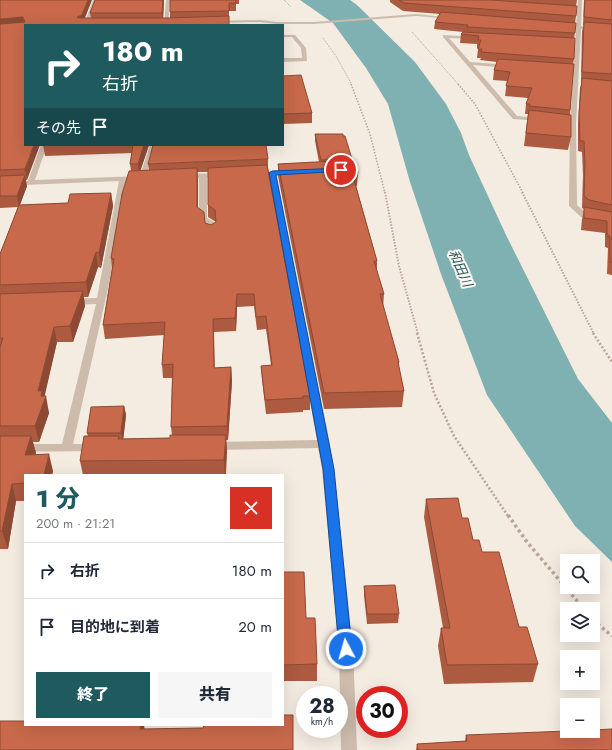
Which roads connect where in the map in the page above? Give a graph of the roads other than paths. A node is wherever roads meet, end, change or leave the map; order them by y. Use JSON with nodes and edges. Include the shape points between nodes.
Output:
{"nodes":[{"id":1,"x":95,"y":0,"type":"edge"},
{"id":2,"x":168,"y":0,"type":"edge"},
{"id":3,"x":580,"y":0,"type":"edge"},
{"id":4,"x":572,"y":11,"type":"edge"},
{"id":5,"x":580,"y":12,"type":"junction"},
{"id":6,"x":455,"y":18,"type":"edge"},
{"id":7,"x":213,"y":22,"type":"edge"},
{"id":8,"x":86,"y":24,"type":"edge"},
{"id":9,"x":158,"y":24,"type":"edge"},
{"id":10,"x":166,"y":24,"type":"edge"},
{"id":11,"x":174,"y":24,"type":"edge"},
{"id":12,"x":555,"y":26,"type":"edge"},
{"id":13,"x":578,"y":28,"type":"junction"},
{"id":14,"x":612,"y":30,"type":"edge"},
{"id":15,"x":284,"y":36,"type":"edge"},
{"id":16,"x":484,"y":38,"type":"edge"},
{"id":17,"x":570,"y":44,"type":"edge"},
{"id":18,"x":578,"y":44,"type":"junction"},
{"id":19,"x":284,"y":60,"type":"edge"},
{"id":20,"x":468,"y":63,"type":"junction"},
{"id":21,"x":515,"y":66,"type":"edge"},
{"id":22,"x":569,"y":70,"type":"edge"},
{"id":23,"x":577,"y":71,"type":"junction"},
{"id":24,"x":544,"y":121,"type":"edge"},
{"id":25,"x":44,"y":146,"type":"edge"},
{"id":26,"x":153,"y":146,"type":"edge"},
{"id":27,"x":234,"y":174,"type":"edge"},
{"id":28,"x":249,"y":174,"type":"edge"},
{"id":29,"x":203,"y":176,"type":"junction"},
{"id":30,"x":173,"y":177,"type":"edge"},
{"id":31,"x":123,"y":179,"type":"junction"},
{"id":32,"x":31,"y":183,"type":"junction"},
{"id":33,"x":0,"y":184,"type":"edge"},
{"id":34,"x":612,"y":220,"type":"edge"},
{"id":35,"x":211,"y":234,"type":"edge"},
{"id":36,"x":101,"y":301,"type":"junction"},
{"id":37,"x":62,"y":302,"type":"edge"},
{"id":38,"x":324,"y":444,"type":"junction"},
{"id":39,"x":199,"y":446,"type":"edge"},
{"id":40,"x":106,"y":447,"type":"edge"},
{"id":41,"x":0,"y":448,"type":"edge"},
{"id":42,"x":67,"y":448,"type":"junction"},
{"id":43,"x":349,"y":750,"type":"edge"}],
"edges":[{"from":1,"to":8,"type":"street"},
{"from":2,"to":10,"type":"street"},
{"from":3,"to":5,"type":"street"},
{"from":4,"to":5,"type":"street"},
{"from":5,"to":13,"type":"street"},
{"from":6,"to":7,"type":"street","via":[[416,15],[314,23]]},
{"from":9,"to":10,"type":"street"},
{"from":10,"to":11,"type":"street"},
{"from":12,"to":13,"type":"street"},
{"from":13,"to":14,"type":"street"},
{"from":13,"to":18,"type":"street"},
{"from":15,"to":19,"type":"street","via":[[293,36],[303,48],[305,60]]},
{"from":16,"to":20,"type":"street","via":[[445,36]]},
{"from":17,"to":18,"type":"street"},
{"from":18,"to":23,"type":"street"},
{"from":20,"to":21,"type":"street"},
{"from":20,"to":24,"type":"street","via":[[515,118]]},
{"from":22,"to":23,"type":"street"},
{"from":23,"to":34,"type":"street","via":[[580,84],[569,123],[573,206],[584,215]]},
{"from":25,"to":32,"type":"street"},
{"from":26,"to":31,"type":"street","via":[[147,178]]},
{"from":27,"to":29,"type":"street"},
{"from":28,"to":38,"type":"street","via":[[276,173]]},
{"from":29,"to":30,"type":"street"},
{"from":29,"to":35,"type":"street","via":[[203,219],[210,222]]},
{"from":31,"to":32,"type":"street"},
{"from":31,"to":36,"type":"street"},
{"from":32,"to":33,"type":"street"},
{"from":36,"to":37,"type":"street"},
{"from":36,"to":42,"type":"street"},
{"from":38,"to":39,"type":"street"},
{"from":38,"to":43,"type":"street","via":[[346,649]]},
{"from":40,"to":42,"type":"street"},
{"from":41,"to":42,"type":"street"}]}
